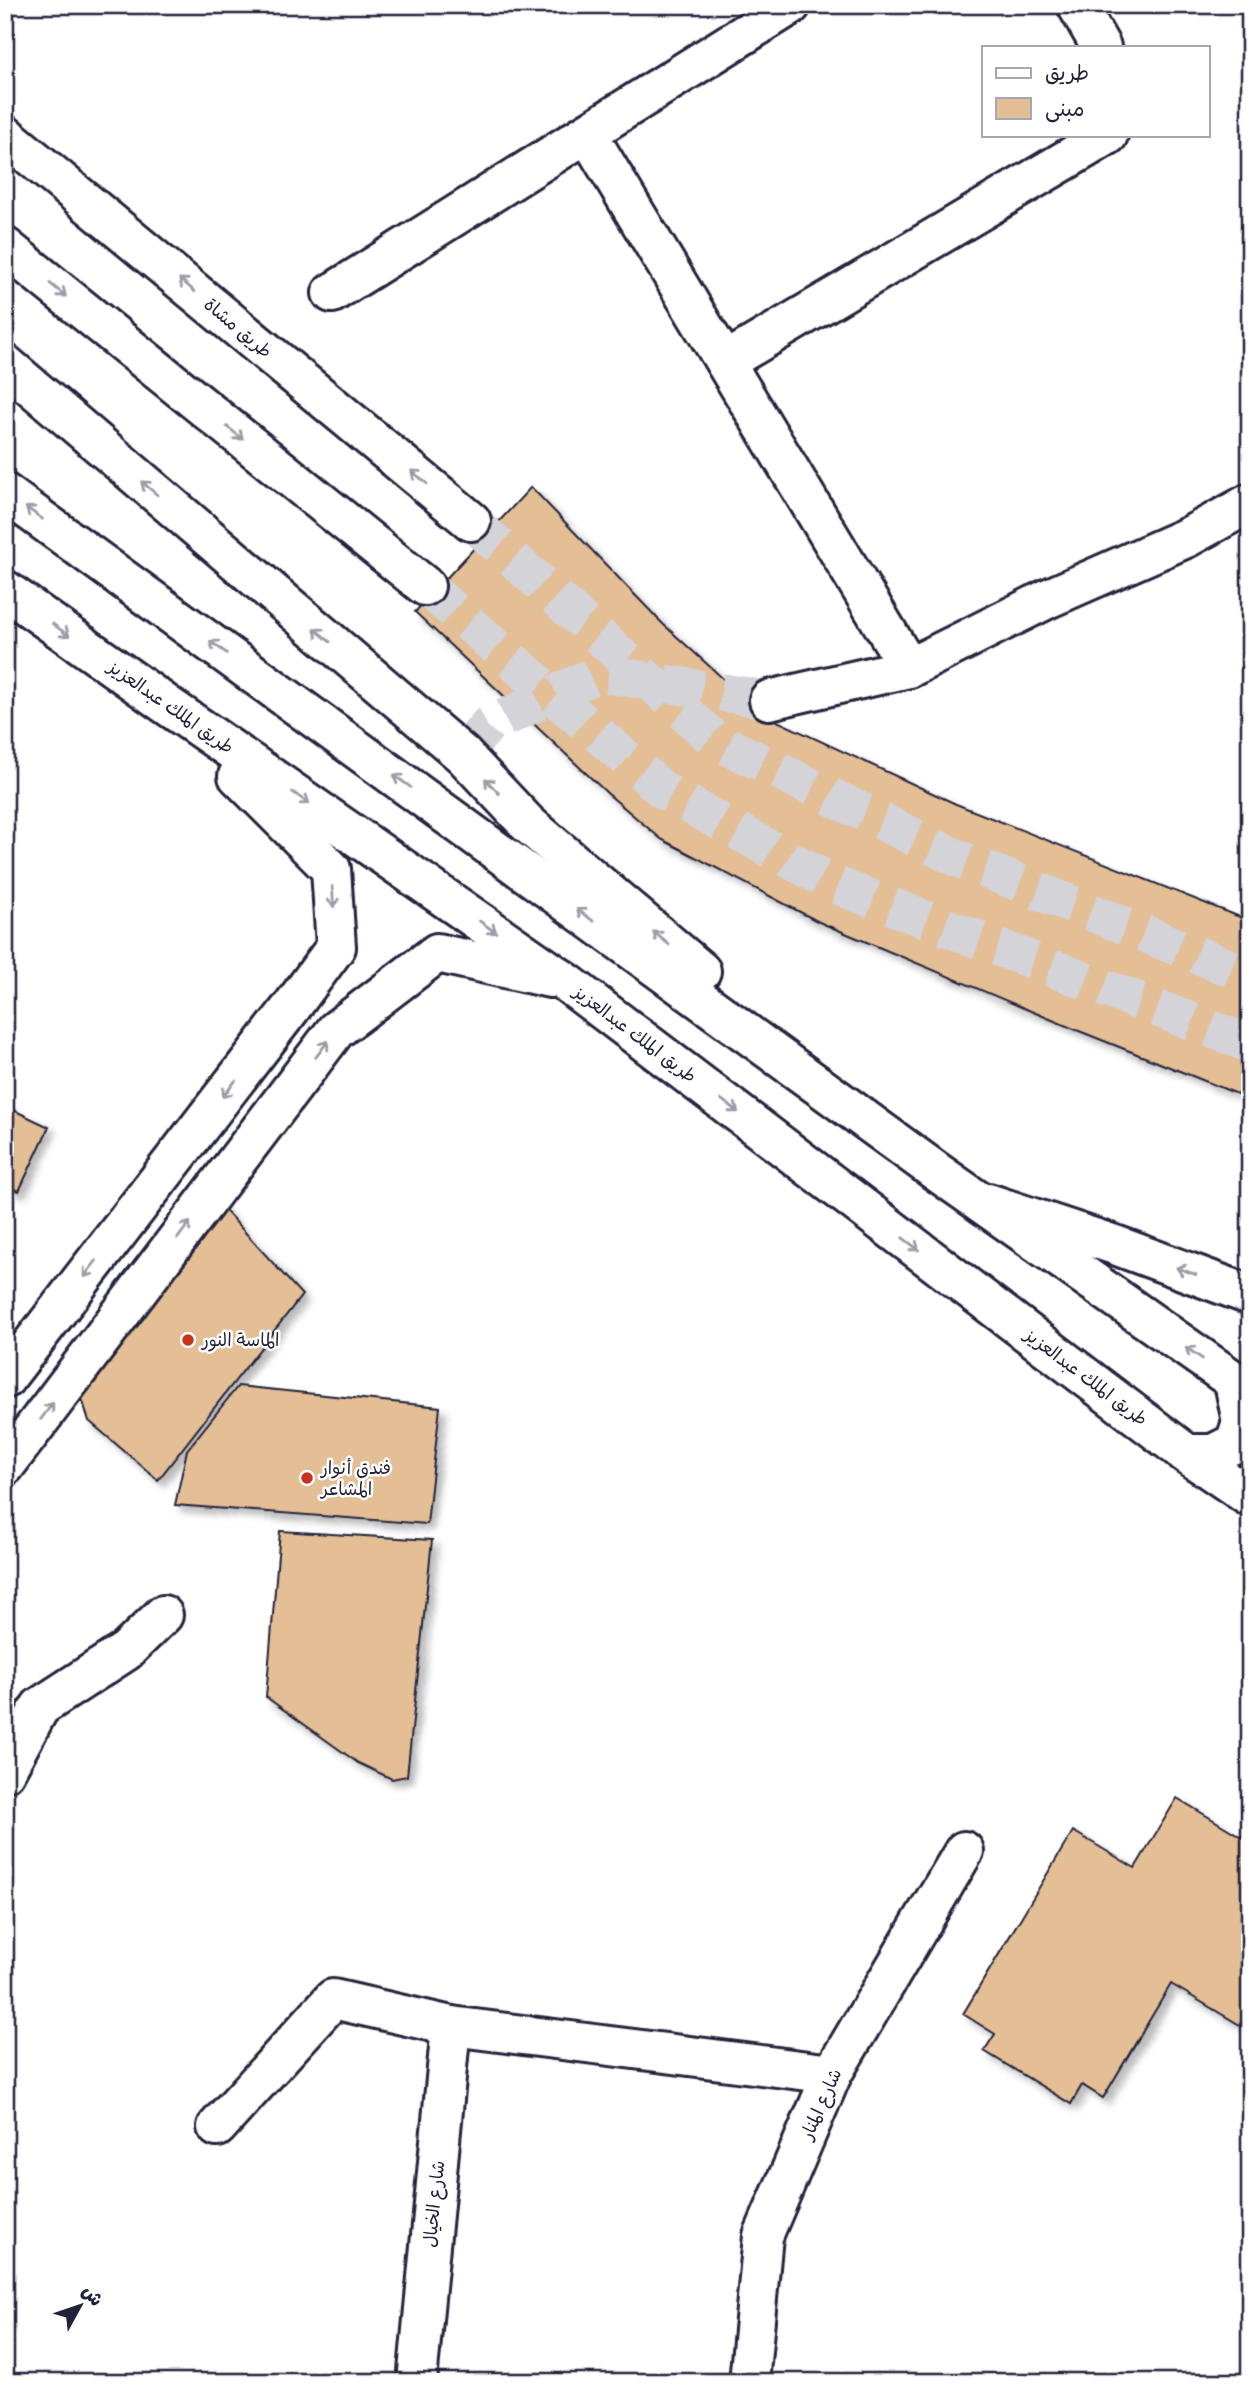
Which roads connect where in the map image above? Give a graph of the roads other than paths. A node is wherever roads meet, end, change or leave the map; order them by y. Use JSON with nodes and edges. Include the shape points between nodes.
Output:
{"nodes":[{"id":1,"x":790,"y":5,"type":"edge"},
{"id":2,"x":1077,"y":5,"type":"edge"},
{"id":3,"x":1100,"y":46,"type":"edge"},
{"id":4,"x":587,"y":133,"type":"junction"},
{"id":5,"x":5,"y":135,"type":"edge"},
{"id":6,"x":1106,"y":136,"type":"edge"},
{"id":7,"x":5,"y":247,"type":"edge"},
{"id":8,"x":332,"y":293,"type":"dead end"},
{"id":9,"x":725,"y":362,"type":"junction"},
{"id":10,"x":5,"y":364,"type":"edge"},
{"id":11,"x":5,"y":493,"type":"edge"},
{"id":12,"x":1250,"y":503,"type":"edge"},
{"id":13,"x":471,"y":521,"type":"tunnel mouth"},
{"id":14,"x":425,"y":586,"type":"tunnel mouth"},
{"id":15,"x":5,"y":590,"type":"edge"},
{"id":16,"x":909,"y":667,"type":"junction"},
{"id":17,"x":769,"y":700,"type":"tunnel mouth"},
{"id":18,"x":164,"y":703,"type":"junction"},
{"id":19,"x":566,"y":982,"type":"junction"},
{"id":20,"x":937,"y":1172,"type":"junction"},
{"id":21,"x":977,"y":1199,"type":"junction"},
{"id":22,"x":1250,"y":1295,"type":"edge"},
{"id":23,"x":5,"y":1379,"type":"edge"},
{"id":24,"x":1242,"y":1387,"type":"edge"},
{"id":25,"x":1188,"y":1454,"type":"junction"},
{"id":26,"x":5,"y":1465,"type":"edge"},
{"id":27,"x":1250,"y":1497,"type":"edge"},
{"id":28,"x":163,"y":1615,"type":"dead end"},
{"id":29,"x":5,"y":1772,"type":"edge"},
{"id":30,"x":964,"y":1851,"type":"dead end"},
{"id":31,"x":451,"y":2026,"type":"junction"},
{"id":32,"x":832,"y":2074,"type":"junction"},
{"id":33,"x":217,"y":2127,"type":"dead end"},
{"id":34,"x":416,"y":2382,"type":"edge"},
{"id":35,"x":750,"y":2382,"type":"edge"}],
"edges":[{"from":1,"to":4,"type":"main road"},
{"from":2,"to":3,"type":"main road"},
{"from":4,"to":8,"type":"main road"},
{"from":4,"to":9,"type":"main road"},
{"from":13,"to":5,"type":"main road","name":"طريق مشاة","one_way":true},
{"from":6,"to":9,"type":"main road"},
{"from":7,"to":14,"type":"main road","one_way":true},
{"from":9,"to":16,"type":"main road"},
{"from":20,"to":10,"type":"main road","one_way":true,"via":[[528,824],[463,755]]},
{"from":20,"to":11,"type":"main road","one_way":true},
{"from":12,"to":16,"type":"main road","via":[[1188,537],[1049,597]]},
{"from":15,"to":18,"type":"main road","name":"طريق الملك عبدالعزيز","one_way":true},
{"from":16,"to":17,"type":"main road"},
{"from":18,"to":19,"type":"main road","name":"طريق الملك عبدالعزيز","one_way":true},
{"from":18,"to":23,"type":"main road","one_way":true,"via":[[331,869],[336,947]]},
{"from":19,"to":25,"type":"main road","name":"طريق الملك عبدالعزيز","one_way":true},
{"from":26,"to":19,"type":"main road","one_way":true,"via":[[336,1030],[437,953]]},
{"from":20,"to":21,"type":"main road"},
{"from":22,"to":21,"type":"main road","one_way":true},
{"from":24,"to":21,"type":"main road","one_way":true},
{"from":24,"to":25,"type":"main road","via":[[1242,1422],[1235,1443],[1213,1454]]},
{"from":25,"to":27,"type":"main road","name":"طريق الملك عبدالعزيز"},
{"from":28,"to":29,"type":"main road","via":[[126,1651],[40,1707]]},
{"from":30,"to":32,"type":"main road","name":"شارع المنار"},
{"from":31,"to":32,"type":"main road"},
{"from":31,"to":33,"type":"main road","via":[[332,1999]]},
{"from":31,"to":34,"type":"main road","name":"شارع الخيال"},
{"from":32,"to":35,"type":"main road","name":"شارع المنار","via":[[763,2236]]}]}
